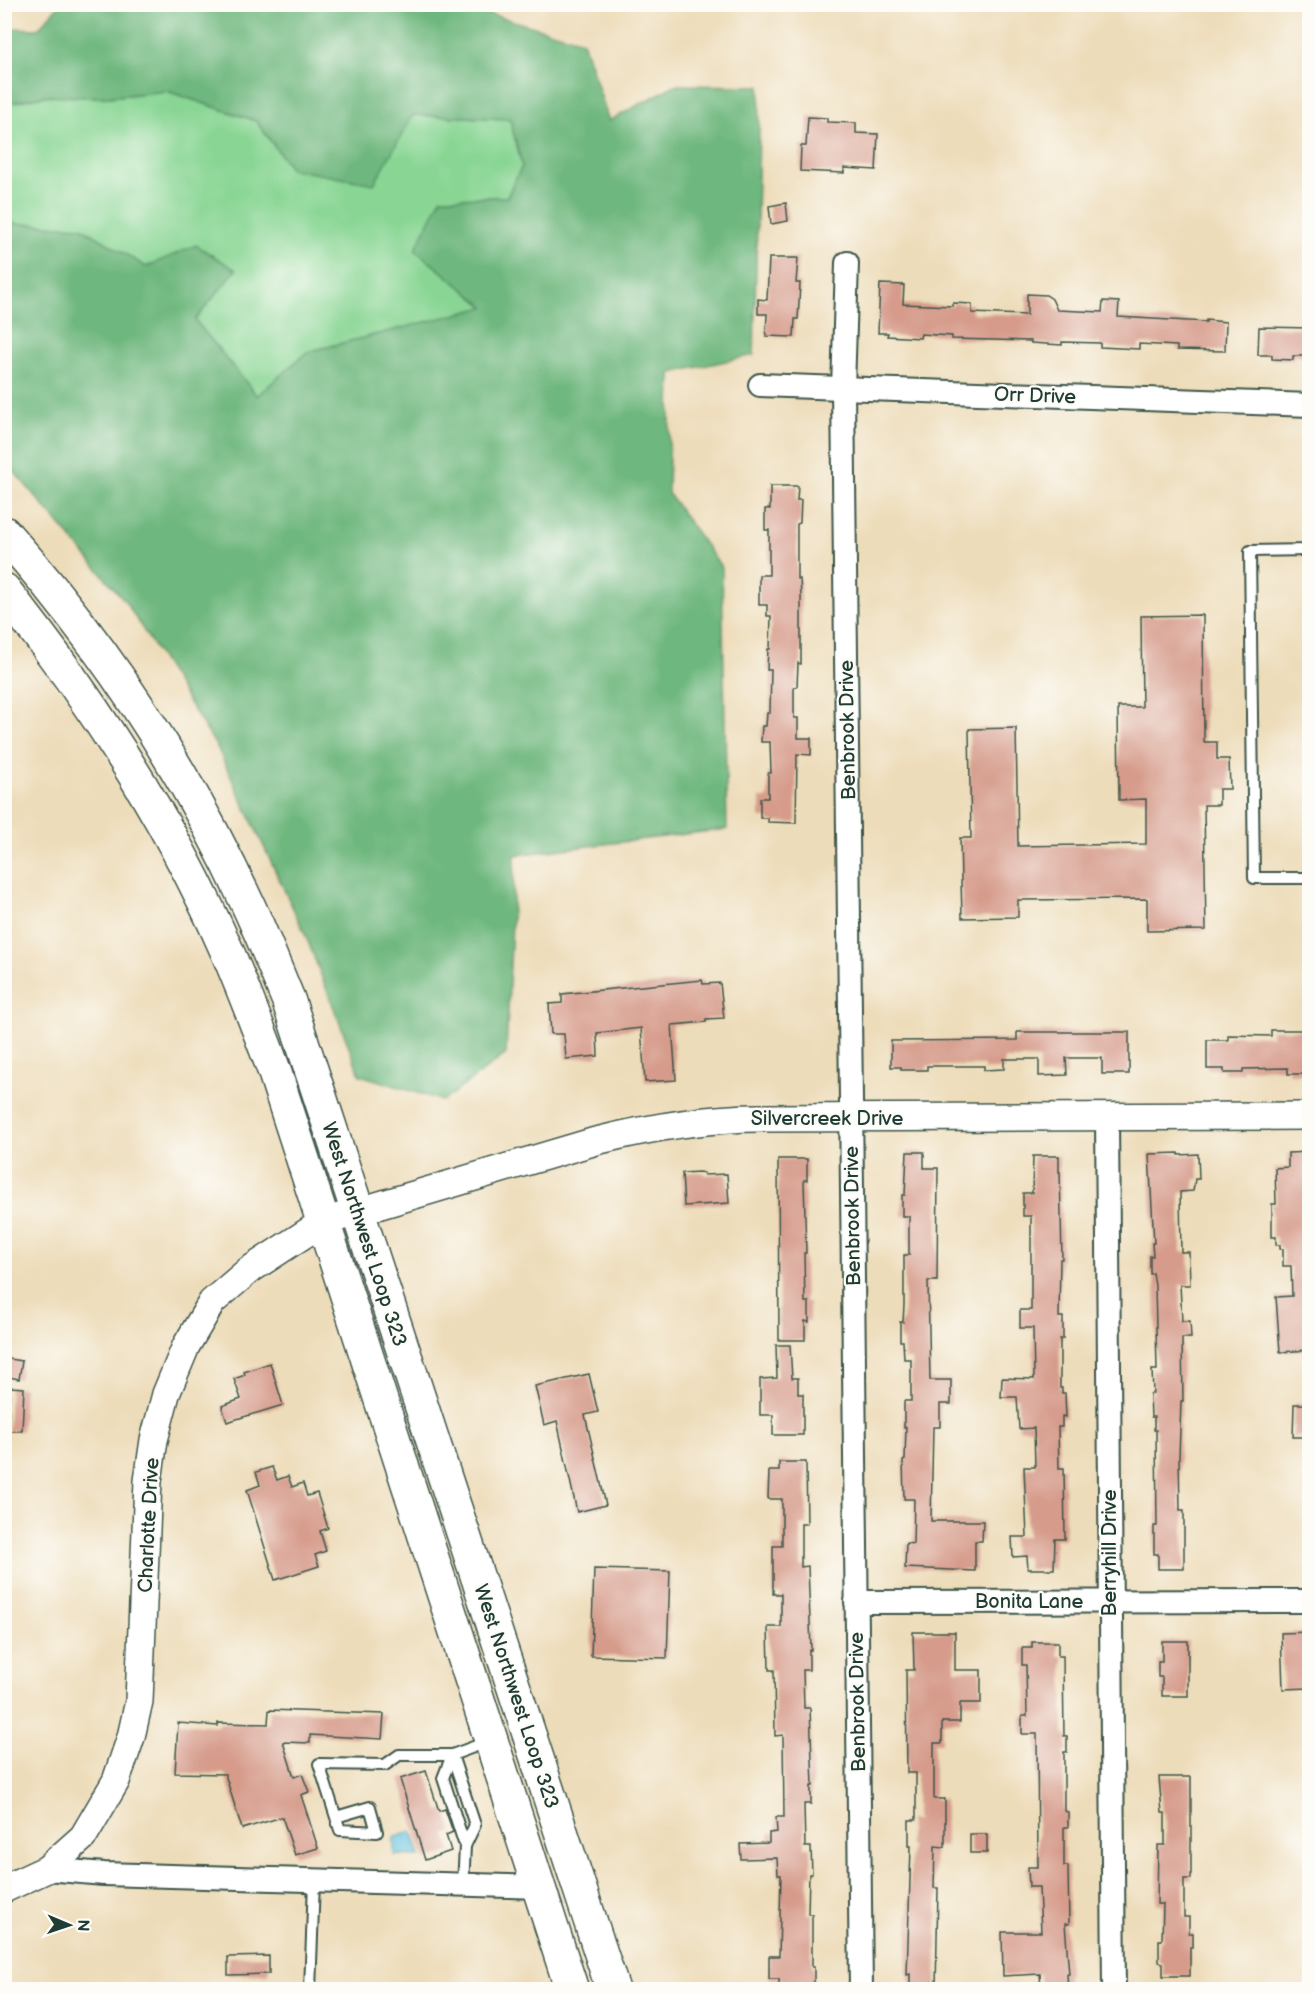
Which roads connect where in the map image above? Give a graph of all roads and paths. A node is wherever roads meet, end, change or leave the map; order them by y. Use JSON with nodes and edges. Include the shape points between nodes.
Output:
{"nodes":[{"id":1,"x":847,"y":263,"type":"dead end"},
{"id":2,"x":760,"y":385,"type":"dead end"},
{"id":3,"x":843,"y":388,"type":"junction"},
{"id":4,"x":1310,"y":405,"type":"edge"},
{"id":5,"x":4,"y":533,"type":"edge"},
{"id":6,"x":1310,"y":550,"type":"edge"},
{"id":7,"x":4,"y":590,"type":"edge"},
{"id":8,"x":1310,"y":878,"type":"edge"},
{"id":9,"x":1310,"y":1116,"type":"edge"},
{"id":10,"x":1107,"y":1117,"type":"junction"},
{"id":11,"x":851,"y":1118,"type":"junction"},
{"id":12,"x":357,"y":1211,"type":"junction"},
{"id":13,"x":323,"y":1222,"type":"junction"},
{"id":14,"x":1110,"y":1600,"type":"junction"},
{"id":15,"x":1310,"y":1601,"type":"edge"},
{"id":16,"x":856,"y":1602,"type":"junction"},
{"id":17,"x":491,"y":1741,"type":"junction"},
{"id":18,"x":452,"y":1755,"type":"junction"},
{"id":19,"x":336,"y":1817,"type":"dead end"},
{"id":20,"x":465,"y":1846,"type":"junction"},
{"id":21,"x":46,"y":1869,"type":"junction"},
{"id":22,"x":314,"y":1881,"type":"junction"},
{"id":23,"x":463,"y":1886,"type":"junction"},
{"id":24,"x":539,"y":1887,"type":"junction"},
{"id":25,"x":4,"y":1889,"type":"edge"},
{"id":26,"x":310,"y":1989,"type":"edge"},
{"id":27,"x":572,"y":1989,"type":"edge"},
{"id":28,"x":595,"y":1989,"type":"edge"},
{"id":29,"x":613,"y":1989,"type":"edge"},
{"id":30,"x":861,"y":1989,"type":"edge"},
{"id":31,"x":1114,"y":1989,"type":"edge"}],
"edges":[{"from":1,"to":3,"type":"street","name":"Benbrook Drive"},
{"from":2,"to":3,"type":"street","name":"Orr Drive"},
{"from":3,"to":4,"type":"street","name":"Orr Drive"},
{"from":3,"to":11,"type":"street","name":"Benbrook Drive"},
{"from":5,"to":12,"type":"highway","name":"West Northwest Loop 323","via":[[95,645],[152,729],[203,816],[288,999]]},
{"from":6,"to":8,"type":"lane","via":[[1250,551],[1254,878]]},
{"from":7,"to":13,"type":"highway","name":"West Northwest Loop 323","via":[[83,694],[150,800],[189,873],[255,1019]]},
{"from":9,"to":10,"type":"street","name":"Silvercreek Drive"},
{"from":10,"to":11,"type":"street","name":"Silvercreek Drive"},
{"from":10,"to":14,"type":"street","name":"Berryhill Drive"},
{"from":11,"to":12,"type":"street","name":"Silvercreek Drive","via":[[725,1118],[665,1125],[596,1140]]},
{"from":11,"to":16,"type":"street","name":"Benbrook Drive"},
{"from":12,"to":13,"type":"street","name":"Charlotte Drive"},
{"from":12,"to":29,"type":"highway","name":"West Northwest Loop 323"},
{"from":13,"to":17,"type":"highway","name":"West Northwest Loop 323"},
{"from":13,"to":21,"type":"street","name":"Charlotte Drive","via":[[248,1271],[212,1302],[186,1346],[166,1394],[148,1481],[139,1701],[131,1737],[116,1781],[83,1837]]},
{"from":14,"to":15,"type":"street","name":"Bonita Lane"},
{"from":14,"to":16,"type":"street","name":"Bonita Lane"},
{"from":14,"to":31,"type":"street","name":"Berryhill Drive"},
{"from":16,"to":30,"type":"street","name":"Benbrook Drive"},
{"from":17,"to":18,"type":"lane"},
{"from":17,"to":24,"type":"highway","name":"West Northwest Loop 323"},
{"from":18,"to":19,"type":"lane","via":[[399,1755],[386,1765],[319,1764]]},
{"from":18,"to":20,"type":"lane","via":[[443,1778]]},
{"from":18,"to":20,"type":"lane","via":[[475,1825]]},
{"from":20,"to":23,"type":"lane"},
{"from":21,"to":22,"type":"street"},
{"from":21,"to":25,"type":"street","name":"Charlotte Drive"},
{"from":22,"to":23,"type":"street"},
{"from":22,"to":26,"type":"lane"},
{"from":23,"to":24,"type":"street"},
{"from":24,"to":27,"type":"highway","name":"West Northwest Loop 323"},
{"from":24,"to":28,"type":"highway","via":[[558,1884],[563,1888]]}]}
